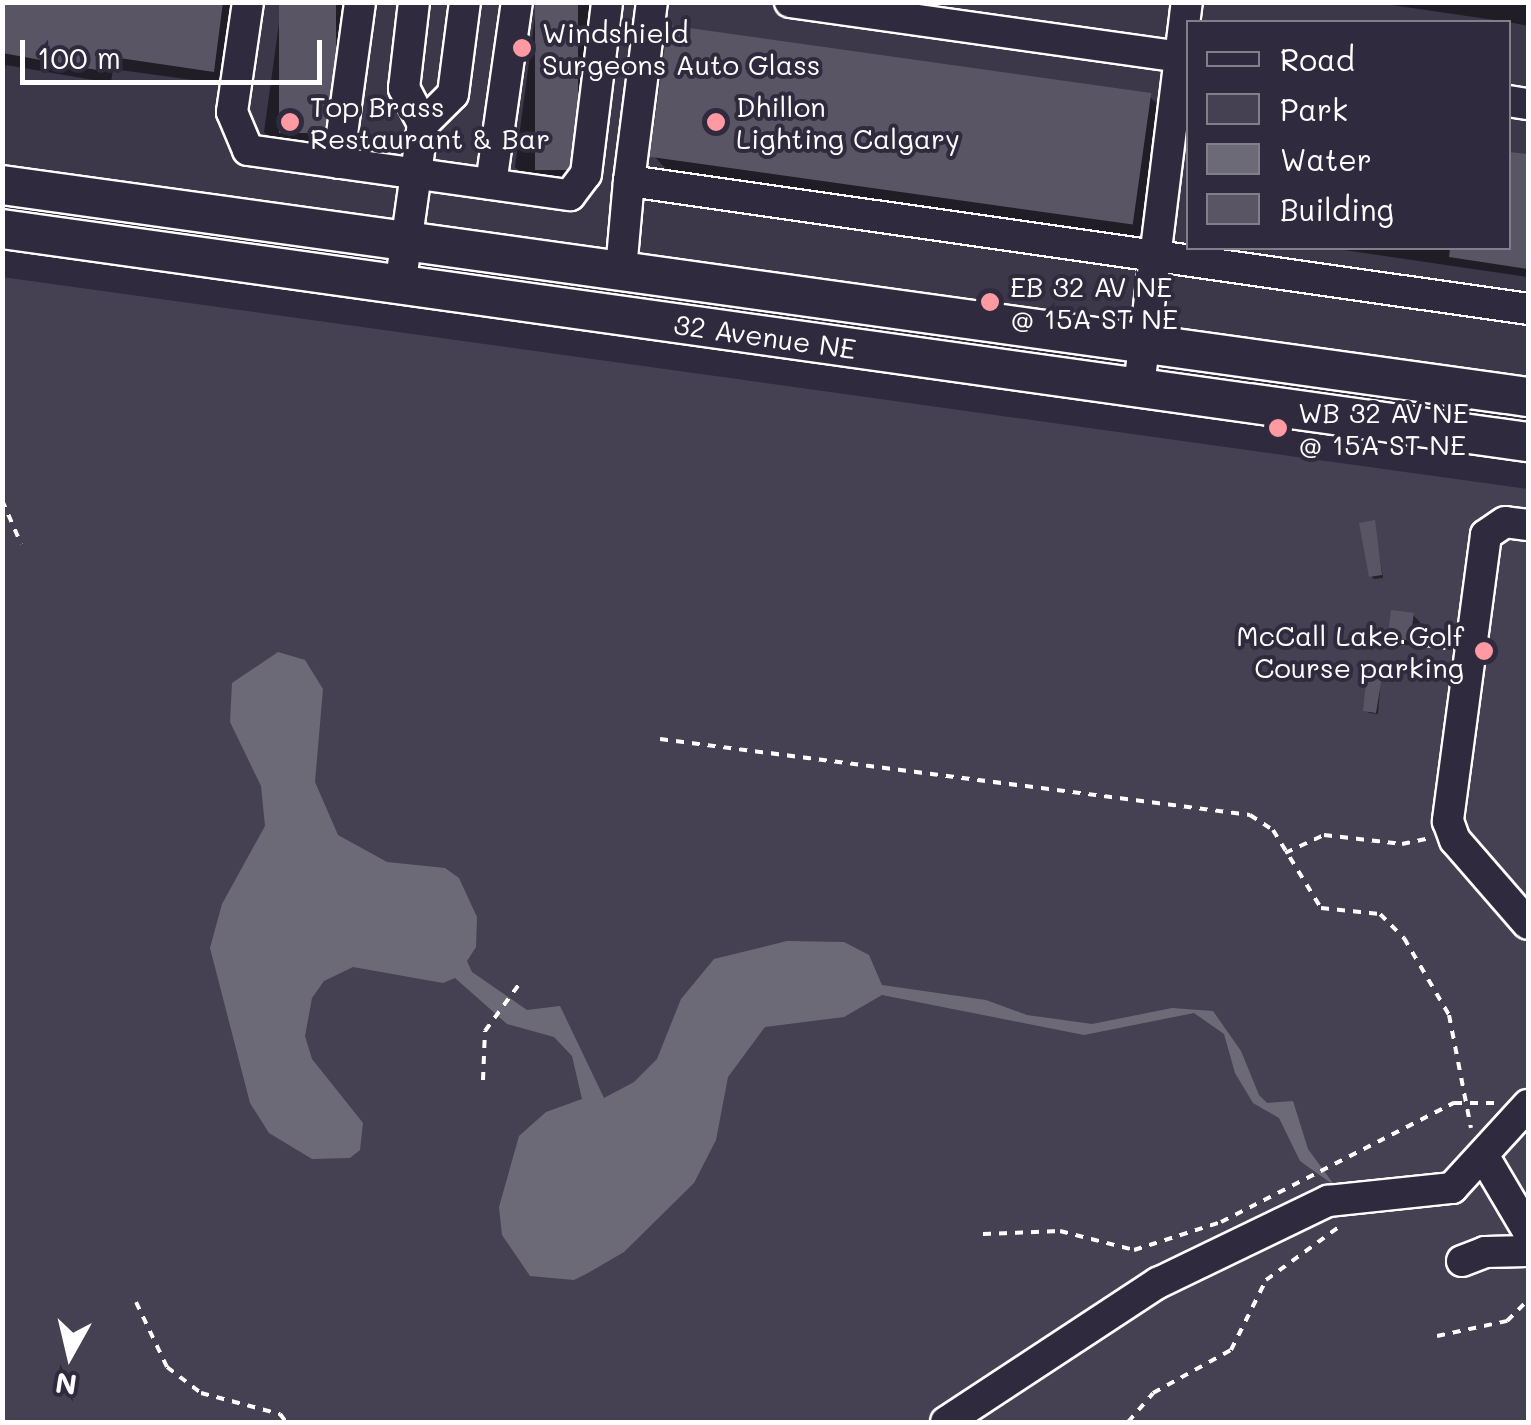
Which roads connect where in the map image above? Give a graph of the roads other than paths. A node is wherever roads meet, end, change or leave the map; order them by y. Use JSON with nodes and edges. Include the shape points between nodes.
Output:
{"nodes":[{"id":1,"x":248,"y":2,"type":"edge"},
{"id":2,"x":360,"y":2,"type":"edge"},
{"id":3,"x":414,"y":2,"type":"edge"},
{"id":4,"x":464,"y":2,"type":"edge"},
{"id":5,"x":517,"y":2,"type":"edge"},
{"id":6,"x":606,"y":2,"type":"edge"},
{"id":7,"x":652,"y":2,"type":"edge"},
{"id":8,"x":790,"y":2,"type":"edge"},
{"id":9,"x":1186,"y":20,"type":"edge"},
{"id":10,"x":1184,"y":57,"type":"edge"},
{"id":11,"x":423,"y":124,"type":"junction"},
{"id":12,"x":338,"y":162,"type":"junction"},
{"id":13,"x":416,"y":174,"type":"junction"},
{"id":14,"x":629,"y":182,"type":"junction"},
{"id":15,"x":491,"y":184,"type":"junction"},
{"id":16,"x":2,"y":185,"type":"edge"},
{"id":17,"x":2,"y":230,"type":"edge"},
{"id":18,"x":406,"y":240,"type":"junction"},
{"id":19,"x":1154,"y":256,"type":"junction"},
{"id":20,"x":621,"y":270,"type":"junction"},
{"id":21,"x":400,"y":287,"type":"junction"},
{"id":22,"x":1528,"y":310,"type":"edge"},
{"id":23,"x":1140,"y":343,"type":"junction"},
{"id":24,"x":1139,"y":386,"type":"junction"},
{"id":25,"x":1528,"y":397,"type":"edge"},
{"id":26,"x":1528,"y":442,"type":"edge"},
{"id":27,"x":1528,"y":525,"type":"edge"},
{"id":28,"x":1528,"y":924,"type":"edge"},
{"id":29,"x":1523,"y":1105,"type":"edge"},
{"id":30,"x":1484,"y":1155,"type":"junction"},
{"id":31,"x":1528,"y":1231,"type":"edge"},
{"id":32,"x":1528,"y":1250,"type":"edge"},
{"id":33,"x":1462,"y":1261,"type":"dead end"},
{"id":34,"x":946,"y":1422,"type":"edge"}],
"edges":[{"from":1,"to":12,"type":"street","via":[[232,112],[248,150]]},
{"from":2,"to":12,"type":"street"},
{"from":3,"to":11,"type":"street","via":[[404,88]]},
{"from":4,"to":11,"type":"street","via":[[453,94]]},
{"from":5,"to":15,"type":"street"},
{"from":6,"to":15,"type":"street","via":[[586,174],[578,189],[570,195]]},
{"from":7,"to":14,"type":"street"},
{"from":8,"to":10,"type":"street"},
{"from":9,"to":10,"type":"street"},
{"from":10,"to":19,"type":"street"},
{"from":11,"to":13,"type":"street"},
{"from":12,"to":13,"type":"street"},
{"from":13,"to":15,"type":"street"},
{"from":13,"to":18,"type":"street"},
{"from":14,"to":19,"type":"street"},
{"from":14,"to":20,"type":"street"},
{"from":16,"to":18,"type":"main road","name":"32 Avenue NE"},
{"from":17,"to":21,"type":"main road","name":"32 Avenue NE"},
{"from":18,"to":20,"type":"main road","name":"32 Avenue NE"},
{"from":18,"to":21,"type":"street"},
{"from":19,"to":22,"type":"street"},
{"from":19,"to":23,"type":"street"},
{"from":20,"to":23,"type":"main road","name":"32 Avenue NE"},
{"from":21,"to":24,"type":"main road","name":"32 Avenue NE"},
{"from":23,"to":24,"type":"street"},
{"from":23,"to":25,"type":"main road","name":"32 Avenue NE"},
{"from":24,"to":26,"type":"main road","name":"32 Avenue NE"},
{"from":27,"to":28,"type":"street","via":[[1505,522],[1486,535],[1449,832]]},
{"from":29,"to":30,"type":"street"},
{"from":30,"to":31,"type":"street"},
{"from":30,"to":34,"type":"street","via":[[1452,1188],[1328,1202],[1158,1283]]},
{"from":32,"to":33,"type":"street","via":[[1485,1252]]}]}
